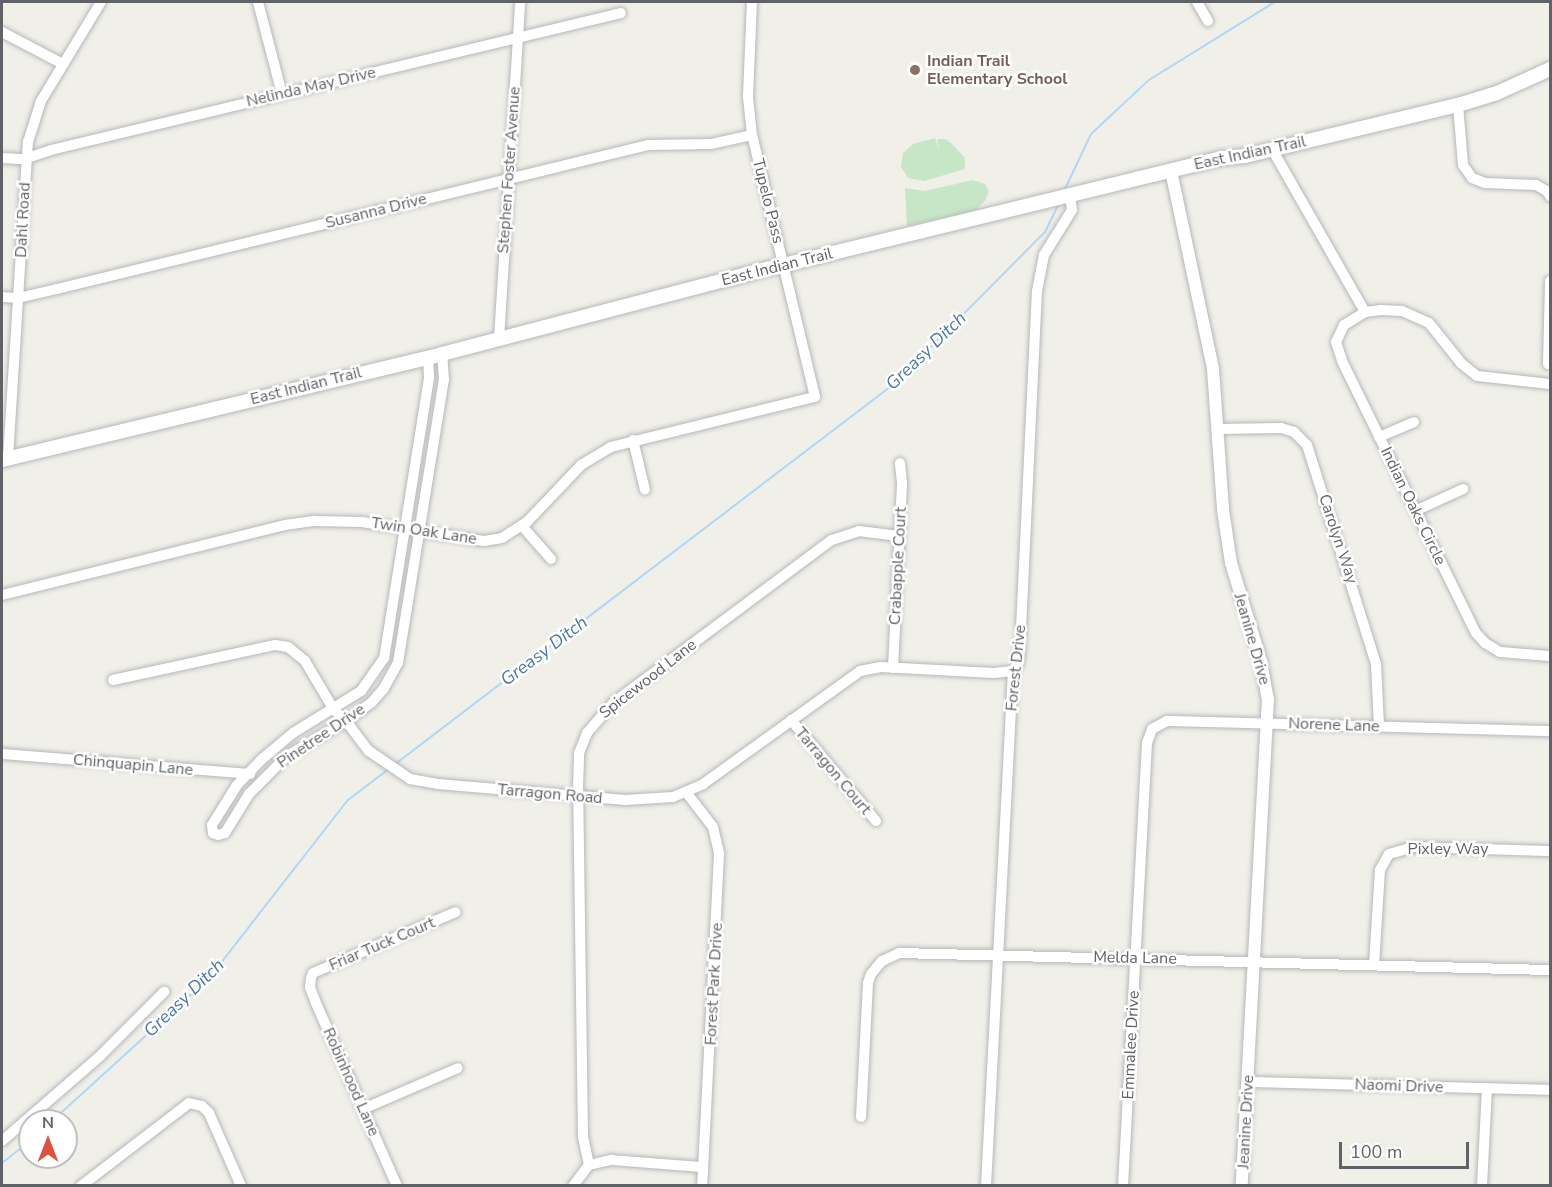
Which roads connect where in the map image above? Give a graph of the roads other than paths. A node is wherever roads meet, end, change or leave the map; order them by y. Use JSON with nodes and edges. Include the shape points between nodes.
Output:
{"nodes":[{"id":1,"x":101,"y":2,"type":"edge"},
{"id":2,"x":258,"y":2,"type":"edge"},
{"id":3,"x":520,"y":2,"type":"edge"},
{"id":4,"x":752,"y":2,"type":"edge"},
{"id":5,"x":1197,"y":2,"type":"edge"},
{"id":6,"x":621,"y":13,"type":"dead end"},
{"id":7,"x":1208,"y":21,"type":"dead end"},
{"id":8,"x":2,"y":32,"type":"edge"},
{"id":9,"x":518,"y":37,"type":"junction"},
{"id":10,"x":63,"y":64,"type":"junction"},
{"id":11,"x":1551,"y":69,"type":"edge"},
{"id":12,"x":282,"y":94,"type":"junction"},
{"id":13,"x":1458,"y":105,"type":"junction"},
{"id":14,"x":752,"y":135,"type":"junction"},
{"id":15,"x":1272,"y":149,"type":"junction"},
{"id":16,"x":2,"y":158,"type":"edge"},
{"id":17,"x":28,"y":158,"type":"junction"},
{"id":18,"x":1171,"y":171,"type":"junction"},
{"id":19,"x":508,"y":179,"type":"junction"},
{"id":20,"x":1070,"y":195,"type":"junction"},
{"id":21,"x":1551,"y":196,"type":"edge"},
{"id":22,"x":783,"y":265,"type":"junction"},
{"id":23,"x":1551,"y":281,"type":"edge"},
{"id":24,"x":2,"y":297,"type":"edge"},
{"id":25,"x":18,"y":298,"type":"junction"},
{"id":26,"x":1365,"y":312,"type":"junction"},
{"id":27,"x":499,"y":339,"type":"junction"},
{"id":28,"x":442,"y":354,"type":"junction"},
{"id":29,"x":428,"y":357,"type":"junction"},
{"id":30,"x":1548,"y":363,"type":"dead end"},
{"id":31,"x":1551,"y":384,"type":"edge"},
{"id":32,"x":815,"y":397,"type":"joint"},
{"id":33,"x":1414,"y":422,"type":"dead end"},
{"id":34,"x":1219,"y":429,"type":"junction"},
{"id":35,"x":1379,"y":437,"type":"junction"},
{"id":36,"x":633,"y":440,"type":"junction"},
{"id":37,"x":5,"y":459,"type":"edge"},
{"id":38,"x":900,"y":463,"type":"dead end"},
{"id":39,"x":1463,"y":489,"type":"dead end"},
{"id":40,"x":645,"y":490,"type":"dead end"},
{"id":41,"x":1415,"y":511,"type":"junction"},
{"id":42,"x":522,"y":526,"type":"junction"},
{"id":43,"x":406,"y":528,"type":"junction"},
{"id":44,"x":421,"y":530,"type":"junction"},
{"id":45,"x":899,"y":536,"type":"junction"},
{"id":46,"x":551,"y":559,"type":"dead end"},
{"id":47,"x":2,"y":595,"type":"edge"},
{"id":48,"x":1551,"y":656,"type":"edge"},
{"id":49,"x":892,"y":668,"type":"junction"},
{"id":50,"x":1013,"y":671,"type":"junction"},
{"id":51,"x":113,"y":680,"type":"dead end"},
{"id":52,"x":334,"y":710,"type":"junction"},
{"id":53,"x":791,"y":720,"type":"junction"},
{"id":54,"x":346,"y":721,"type":"junction"},
{"id":55,"x":1268,"y":723,"type":"junction"},
{"id":56,"x":1379,"y":726,"type":"junction"},
{"id":57,"x":1551,"y":731,"type":"edge"},
{"id":58,"x":2,"y":754,"type":"edge"},
{"id":59,"x":1146,"y":761,"type":"joint"},
{"id":60,"x":248,"y":773,"type":"junction"},
{"id":61,"x":265,"y":777,"type":"junction"},
{"id":62,"x":686,"y":792,"type":"junction"},
{"id":63,"x":578,"y":797,"type":"junction"},
{"id":64,"x":876,"y":821,"type":"dead end"},
{"id":65,"x":1551,"y":851,"type":"edge"},
{"id":66,"x":456,"y":912,"type":"dead end"},
{"id":67,"x":998,"y":955,"type":"junction"},
{"id":68,"x":1136,"y":958,"type":"junction"},
{"id":69,"x":1255,"y":961,"type":"junction"},
{"id":70,"x":1374,"y":965,"type":"junction"},
{"id":71,"x":1551,"y":970,"type":"edge"},
{"id":72,"x":311,"y":978,"type":"joint"},
{"id":73,"x":164,"y":992,"type":"dead end"},
{"id":74,"x":458,"y":1068,"type":"dead end"},
{"id":75,"x":1248,"y":1082,"type":"junction"},
{"id":76,"x":1487,"y":1088,"type":"junction"},
{"id":77,"x":1551,"y":1090,"type":"edge"},
{"id":78,"x":363,"y":1109,"type":"junction"},
{"id":79,"x":861,"y":1117,"type":"dead end"},
{"id":80,"x":2,"y":1141,"type":"edge"},
{"id":81,"x":589,"y":1165,"type":"junction"},
{"id":82,"x":703,"y":1167,"type":"junction"},
{"id":83,"x":81,"y":1185,"type":"edge"},
{"id":84,"x":241,"y":1185,"type":"edge"},
{"id":85,"x":397,"y":1185,"type":"edge"},
{"id":86,"x":573,"y":1185,"type":"edge"},
{"id":87,"x":702,"y":1185,"type":"edge"},
{"id":88,"x":986,"y":1185,"type":"edge"},
{"id":89,"x":1123,"y":1185,"type":"edge"},
{"id":90,"x":1242,"y":1185,"type":"edge"},
{"id":91,"x":1482,"y":1185,"type":"edge"}],
"edges":[{"from":1,"to":10,"type":"street","name":"Dahl Road"},
{"from":2,"to":12,"type":"street"},
{"from":3,"to":9,"type":"street","name":"Stephen Foster Avenue"},
{"from":4,"to":14,"type":"street","name":"Tupelo Pass","via":[[748,96]]},
{"from":5,"to":7,"type":"street"},
{"from":6,"to":9,"type":"street","name":"Nelinda May Drive"},
{"from":8,"to":10,"type":"street"},
{"from":9,"to":12,"type":"street","name":"Nelinda May Drive"},
{"from":9,"to":19,"type":"street","name":"Stephen Foster Avenue"},
{"from":10,"to":17,"type":"street","name":"Dahl Road","via":[[33,120]]},
{"from":11,"to":13,"type":"main road","name":"East Indian Trail"},
{"from":12,"to":17,"type":"street","name":"Nelinda May Drive"},
{"from":13,"to":15,"type":"main road","name":"East Indian Trail"},
{"from":13,"to":21,"type":"street","via":[[1463,165],[1472,178],[1485,183],[1536,184]]},
{"from":14,"to":19,"type":"street","name":"Susanna Drive","via":[[711,144],[648,145]]},
{"from":14,"to":22,"type":"street","name":"Tupelo Pass"},
{"from":15,"to":18,"type":"main road","name":"East Indian Trail"},
{"from":15,"to":26,"type":"street"},
{"from":16,"to":17,"type":"street","name":"Nelinda May Drive"},
{"from":17,"to":25,"type":"street","name":"Dahl Road"},
{"from":18,"to":20,"type":"main road","name":"East Indian Trail"},
{"from":18,"to":34,"type":"street","name":"Jeanine Drive","via":[[1207,338]]},
{"from":19,"to":25,"type":"street","name":"Susanna Drive"},
{"from":19,"to":27,"type":"street","name":"Stephen Foster Avenue"},
{"from":20,"to":22,"type":"main road","name":"East Indian Trail"},
{"from":20,"to":50,"type":"street","name":"Forest Drive","via":[[1070,216],[1044,255],[1039,272],[1020,650]]},
{"from":22,"to":27,"type":"main road","name":"East Indian Trail"},
{"from":22,"to":32,"type":"street","name":"Tupelo Pass"},
{"from":23,"to":30,"type":"street"},
{"from":24,"to":25,"type":"street","name":"Susanna Drive"},
{"from":25,"to":37,"type":"street","name":"Dahl Road"},
{"from":26,"to":31,"type":"street","via":[[1394,310],[1422,318],[1436,328],[1461,363],[1477,376]]},
{"from":26,"to":35,"type":"street","name":"Indian Oaks Circle","via":[[1341,329],[1337,347]]},
{"from":27,"to":28,"type":"main road","name":"East Indian Trail"},
{"from":28,"to":29,"type":"main road","name":"East Indian Trail"},
{"from":28,"to":44,"type":"street","name":"Pinetree Drive","via":[[444,380]]},
{"from":29,"to":37,"type":"main road","name":"East Indian Trail"},
{"from":29,"to":43,"type":"street","name":"Pinetree Drive","via":[[429,378]]},
{"from":32,"to":36,"type":"street","name":"Twin Oak Lane"},
{"from":33,"to":35,"type":"street"},
{"from":34,"to":55,"type":"street","name":"Jeanine Drive","via":[[1225,530],[1239,598],[1265,679]]},
{"from":34,"to":56,"type":"street","name":"Carolyn Way","via":[[1281,428],[1294,432],[1307,445],[1371,644],[1379,686]]},
{"from":35,"to":41,"type":"street","name":"Indian Oaks Circle"},
{"from":36,"to":40,"type":"street"},
{"from":36,"to":42,"type":"street","name":"Twin Oak Lane","via":[[611,447],[581,465]]},
{"from":38,"to":45,"type":"street","name":"Crabapple Court"},
{"from":39,"to":41,"type":"street"},
{"from":41,"to":48,"type":"street","name":"Indian Oaks Circle","via":[[1480,638],[1500,652]]},
{"from":42,"to":44,"type":"street","name":"Twin Oak Lane","via":[[502,538],[484,541]]},
{"from":42,"to":46,"type":"street"},
{"from":43,"to":44,"type":"street","name":"Twin Oak Lane"},
{"from":43,"to":47,"type":"street","name":"Twin Oak Lane","via":[[339,520],[285,525]]},
{"from":43,"to":52,"type":"street","name":"Pinetree Drive","via":[[384,658],[362,691]]},
{"from":44,"to":54,"type":"street","name":"Pinetree Drive","via":[[398,663],[372,702]]},
{"from":45,"to":49,"type":"street","name":"Crabapple Court"},
{"from":45,"to":63,"type":"street","name":"Spicewood Lane","via":[[859,531],[832,540],[614,703],[597,718],[582,743]]},
{"from":49,"to":50,"type":"street","name":"Tarragon Road"},
{"from":49,"to":53,"type":"street","name":"Tarragon Road","via":[[866,669],[855,674]]},
{"from":50,"to":67,"type":"street","name":"Forest Drive"},
{"from":51,"to":52,"type":"street","name":"Tarragon Road","via":[[274,645],[288,647],[304,661]]},
{"from":52,"to":54,"type":"street","name":"Tarragon Road"},
{"from":52,"to":60,"type":"street","name":"Pinetree Drive","via":[[293,733]]},
{"from":53,"to":62,"type":"street","name":"Tarragon Road","via":[[703,784]]},
{"from":53,"to":64,"type":"street","name":"Tarragon Court"},
{"from":54,"to":61,"type":"street","name":"Pinetree Drive","via":[[301,746]]},
{"from":54,"to":63,"type":"street","name":"Tarragon Road","via":[[378,759],[418,782]]},
{"from":55,"to":56,"type":"street","name":"Norene Lane"},
{"from":55,"to":59,"type":"street","name":"Norene Lane","via":[[1167,721],[1149,733]]},
{"from":55,"to":69,"type":"street","name":"Jeanine Drive"},
{"from":56,"to":57,"type":"street","name":"Norene Lane"},
{"from":58,"to":60,"type":"street","name":"Chinquapin Lane"},
{"from":59,"to":68,"type":"street","name":"Emmalee Drive"},
{"from":60,"to":61,"type":"street","name":"Chinquapin Lane"},
{"from":60,"to":61,"type":"street","name":"Pinetree Drive","via":[[212,825],[213,833],[225,833],[249,794]]},
{"from":62,"to":63,"type":"street","name":"Tarragon Road","via":[[673,797],[633,800]]},
{"from":62,"to":82,"type":"street","name":"Forest Park Drive","via":[[713,828],[719,854]]},
{"from":63,"to":81,"type":"street","name":"Spicewood Lane","via":[[583,1137]]},
{"from":65,"to":70,"type":"street","name":"Pixley Way","via":[[1414,847],[1389,854],[1380,870]]},
{"from":66,"to":72,"type":"street","name":"Friar Tuck Court","via":[[313,973]]},
{"from":67,"to":68,"type":"street","name":"Melda Lane"},
{"from":67,"to":79,"type":"street","name":"Melda Lane","via":[[899,953],[876,967],[868,983]]},
{"from":67,"to":88,"type":"street","name":"Forest Drive"},
{"from":68,"to":69,"type":"street","name":"Melda Lane"},
{"from":68,"to":89,"type":"street","name":"Emmalee Drive"},
{"from":69,"to":70,"type":"street","name":"Melda Lane"},
{"from":69,"to":75,"type":"street","name":"Jeanine Drive"},
{"from":70,"to":71,"type":"street","name":"Melda Lane"},
{"from":72,"to":78,"type":"street","name":"Robinhood Lane","via":[[316,1003]]},
{"from":73,"to":80,"type":"street","via":[[100,1056]]},
{"from":74,"to":78,"type":"street"},
{"from":75,"to":76,"type":"street","name":"Naomi Drive"},
{"from":75,"to":90,"type":"street","name":"Jeanine Drive"},
{"from":76,"to":77,"type":"street","name":"Naomi Drive"},
{"from":76,"to":91,"type":"street"},
{"from":78,"to":85,"type":"street","name":"Robinhood Lane"},
{"from":81,"to":82,"type":"street","via":[[628,1160]]},
{"from":81,"to":86,"type":"street"},
{"from":82,"to":87,"type":"street","name":"Forest Park Drive"},
{"from":83,"to":84,"type":"street","via":[[189,1103],[198,1104],[209,1113]]}]}
